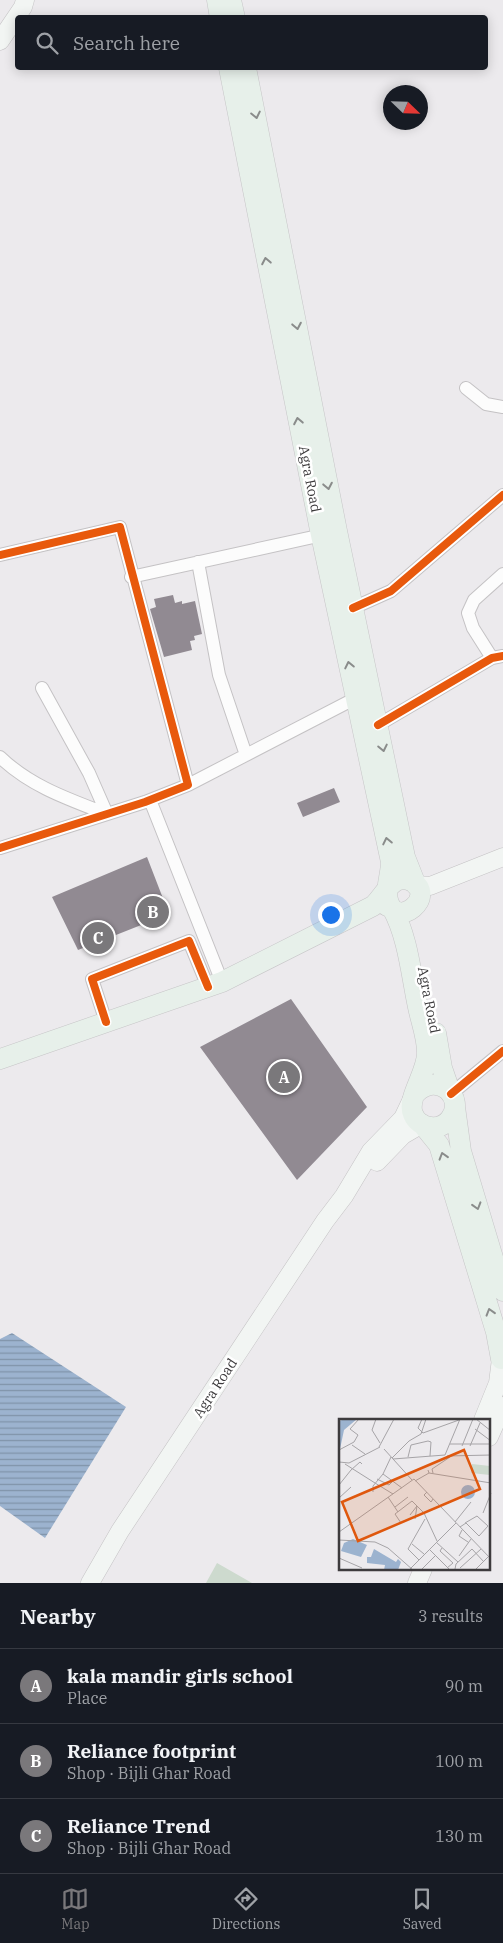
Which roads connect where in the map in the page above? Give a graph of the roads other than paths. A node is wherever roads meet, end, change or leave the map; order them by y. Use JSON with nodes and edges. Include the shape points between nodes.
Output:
{"nodes":[{"id":1,"x":25,"y":0,"type":"edge"},
{"id":2,"x":217,"y":0,"type":"edge"},
{"id":3,"x":232,"y":0,"type":"edge"},
{"id":4,"x":18,"y":15,"type":"edge"},
{"id":5,"x":220,"y":15,"type":"edge"},
{"id":6,"x":234,"y":15,"type":"edge"},
{"id":7,"x":15,"y":19,"type":"edge"},
{"id":8,"x":0,"y":41,"type":"edge"},
{"id":9,"x":229,"y":70,"type":"edge"},
{"id":10,"x":246,"y":70,"type":"edge"},
{"id":11,"x":466,"y":388,"type":"dead end"},
{"id":12,"x":503,"y":407,"type":"edge"},
{"id":13,"x":503,"y":495,"type":"edge"},
{"id":14,"x":329,"y":533,"type":"junction"},
{"id":15,"x":0,"y":555,"type":"edge"},
{"id":16,"x":198,"y":562,"type":"junction"},
{"id":17,"x":503,"y":574,"type":"edge"},
{"id":18,"x":131,"y":577,"type":"junction"},
{"id":19,"x":354,"y":608,"type":"junction"},
{"id":20,"x":498,"y":657,"type":"edge"},
{"id":21,"x":42,"y":688,"type":"dead end"},
{"id":22,"x":356,"y":698,"type":"junction"},
{"id":23,"x":378,"y":725,"type":"junction"},
{"id":24,"x":246,"y":755,"type":"junction"},
{"id":25,"x":0,"y":757,"type":"edge"},
{"id":26,"x":188,"y":785,"type":"junction"},
{"id":27,"x":150,"y":800,"type":"junction"},
{"id":28,"x":107,"y":814,"type":"junction"},
{"id":29,"x":0,"y":848,"type":"edge"},
{"id":30,"x":503,"y":857,"type":"edge"},
{"id":31,"x":421,"y":894,"type":"junction"},
{"id":32,"x":384,"y":901,"type":"junction"},
{"id":33,"x":215,"y":984,"type":"junction"},
{"id":34,"x":106,"y":1022,"type":"junction"},
{"id":35,"x":503,"y":1051,"type":"edge"},
{"id":36,"x":0,"y":1059,"type":"edge"},
{"id":37,"x":414,"y":1096,"type":"junction"},
{"id":38,"x":453,"y":1100,"type":"junction"},
{"id":39,"x":422,"y":1124,"type":"junction"},
{"id":40,"x":344,"y":1196,"type":"junction"},
{"id":41,"x":503,"y":1291,"type":"edge"},
{"id":42,"x":502,"y":1356,"type":"edge"},
{"id":43,"x":503,"y":1406,"type":"edge"},
{"id":44,"x":483,"y":1419,"type":"edge"},
{"id":45,"x":490,"y":1434,"type":"edge"},
{"id":46,"x":423,"y":1570,"type":"edge"},
{"id":47,"x":90,"y":1583,"type":"edge"},
{"id":48,"x":417,"y":1583,"type":"edge"}],
"edges":[{"from":1,"to":4,"type":"main road"},
{"from":2,"to":5,"type":"main road"},
{"from":3,"to":6,"type":"main road"},
{"from":7,"to":8,"type":"main road"},
{"from":14,"to":9,"type":"main road","name":"Agra Road","one_way":true},
{"from":10,"to":14,"type":"main road","name":"Agra Road","one_way":true},
{"from":11,"to":12,"type":"street","via":[[486,404]]},
{"from":13,"to":19,"type":"street","via":[[391,591]]},
{"from":14,"to":16,"type":"street"},
{"from":14,"to":19,"type":"main road","name":"Agra Road"},
{"from":22,"to":14,"type":"main road","name":"Agra Road","one_way":true},
{"from":15,"to":18,"type":"street","via":[[120,527]]},
{"from":16,"to":18,"type":"street"},
{"from":16,"to":24,"type":"street","via":[[220,675]]},
{"from":17,"to":20,"type":"street","via":[[474,600],[468,614],[474,628]]},
{"from":18,"to":26,"type":"street"},
{"from":19,"to":23,"type":"main road","name":"Agra Road"},
{"from":20,"to":23,"type":"street"},
{"from":21,"to":28,"type":"street","via":[[89,773]]},
{"from":22,"to":24,"type":"street"},
{"from":32,"to":22,"type":"main road","name":"Agra Road","one_way":true,"via":[[392,874],[391,862]]},
{"from":23,"to":31,"type":"main road","name":"Agra Road","one_way":true,"via":[[405,857]]},
{"from":24,"to":26,"type":"street"},
{"from":25,"to":28,"type":"street","via":[[13,769],[54,794]]},
{"from":26,"to":27,"type":"street"},
{"from":27,"to":28,"type":"street"},
{"from":27,"to":33,"type":"street"},
{"from":28,"to":29,"type":"street"},
{"from":30,"to":31,"type":"main road"},
{"from":31,"to":32,"type":"main road","via":[[404,912]]},
{"from":31,"to":32,"type":"main road","via":[[412,881],[401,879],[391,884]]},
{"from":31,"to":38,"type":"main road","name":"Agra Road","via":[[416,916],[418,941],[442,1068]]},
{"from":32,"to":33,"type":"main road"},
{"from":32,"to":37,"type":"main road","name":"Agra Road","via":[[402,929],[428,1053],[423,1077]]},
{"from":33,"to":34,"type":"main road"},
{"from":33,"to":34,"type":"street","via":[[189,941],[92,979]]},
{"from":34,"to":36,"type":"main road"},
{"from":35,"to":38,"type":"street"},
{"from":37,"to":38,"type":"main road","via":[[427,1085],[434,1084],[441,1085]]},
{"from":37,"to":39,"type":"main road","via":[[412,1113]]},
{"from":37,"to":40,"type":"main road","name":"Agra Road","via":[[403,1118],[371,1151]]},
{"from":38,"to":39,"type":"main road","via":[[449,1121],[428,1127]]},
{"from":38,"to":41,"type":"main road","name":"Agra Road","one_way":true,"via":[[461,1151]]},
{"from":39,"to":40,"type":"main road","name":"Agra Road","via":[[403,1136]]},
{"from":42,"to":39,"type":"main road","one_way":true,"via":[[439,1145]]},
{"from":40,"to":47,"type":"main road","name":"Agra Road","via":[[120,1531]]},
{"from":42,"to":44,"type":"main road","via":[[498,1383]]},
{"from":43,"to":45,"type":"main road"},
{"from":46,"to":48,"type":"main road"}]}
